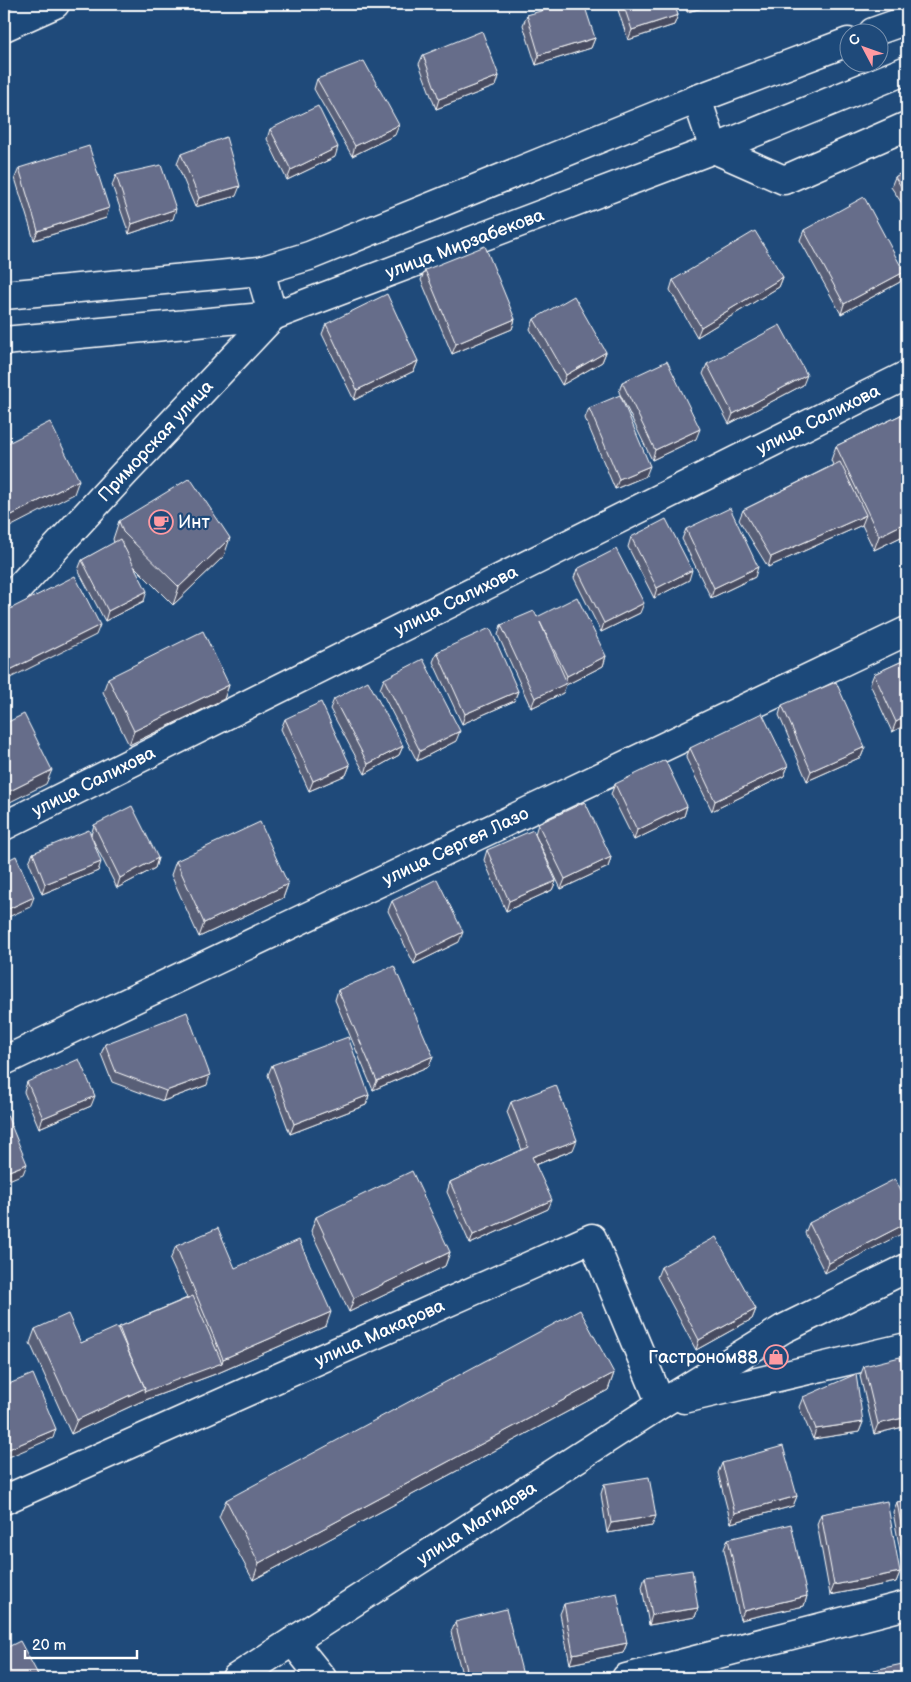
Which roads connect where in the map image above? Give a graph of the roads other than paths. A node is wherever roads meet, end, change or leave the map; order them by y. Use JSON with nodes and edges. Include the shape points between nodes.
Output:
{"nodes":[{"id":1,"x":55,"y":4,"type":"edge"},
{"id":2,"x":907,"y":20,"type":"edge"},
{"id":3,"x":4,"y":27,"type":"edge"},
{"id":4,"x":888,"y":27,"type":"edge"},
{"id":5,"x":838,"y":46,"type":"edge"},
{"id":6,"x":907,"y":70,"type":"edge"},
{"id":7,"x":697,"y":99,"type":"junction"},
{"id":8,"x":907,"y":126,"type":"edge"},
{"id":9,"x":714,"y":149,"type":"junction"},
{"id":10,"x":260,"y":271,"type":"junction"},
{"id":11,"x":4,"y":295,"type":"edge"},
{"id":12,"x":273,"y":316,"type":"junction"},
{"id":13,"x":4,"y":341,"type":"edge"},
{"id":14,"x":907,"y":375,"type":"edge"},
{"id":15,"x":4,"y":598,"type":"edge"},
{"id":16,"x":907,"y":631,"type":"edge"},
{"id":17,"x":4,"y":826,"type":"edge"},
{"id":18,"x":4,"y":1061,"type":"edge"},
{"id":19,"x":907,"y":1268,"type":"edge"},
{"id":20,"x":907,"y":1347,"type":"edge"},
{"id":21,"x":661,"y":1404,"type":"junction"},
{"id":22,"x":4,"y":1500,"type":"edge"},
{"id":23,"x":907,"y":1605,"type":"edge"},
{"id":24,"x":293,"y":1642,"type":"junction"},
{"id":25,"x":236,"y":1678,"type":"edge"},
{"id":26,"x":322,"y":1678,"type":"edge"},
{"id":27,"x":626,"y":1678,"type":"edge"}],
"edges":[{"from":1,"to":3,"type":"street"},
{"from":2,"to":4,"type":"street"},
{"from":5,"to":7,"type":"street"},
{"from":6,"to":9,"type":"street","name":"улица Мирзабекова"},
{"from":7,"to":9,"type":"street"},
{"from":7,"to":10,"type":"street","via":[[309,256]]},
{"from":8,"to":9,"type":"street","via":[[784,180]]},
{"from":9,"to":12,"type":"street","name":"улица Мирзабекова"},
{"from":10,"to":11,"type":"street"},
{"from":10,"to":12,"type":"street"},
{"from":12,"to":13,"type":"street","name":"улица Мирзабекова"},
{"from":12,"to":15,"type":"street","name":"Приморская улица","via":[[14,593]]},
{"from":14,"to":17,"type":"street","name":"улица Салихова"},
{"from":16,"to":18,"type":"street","name":"улица Сергея Лазо"},
{"from":19,"to":21,"type":"street","name":"улица Магидова","via":[[783,1329]]},
{"from":20,"to":21,"type":"street"},
{"from":21,"to":22,"type":"street","name":"улица Макарова","via":[[592,1238]]},
{"from":21,"to":24,"type":"street","name":"улица Магидова"},
{"from":23,"to":27,"type":"street"},
{"from":24,"to":25,"type":"street","name":"улица Магидова"},
{"from":24,"to":26,"type":"street"}]}
